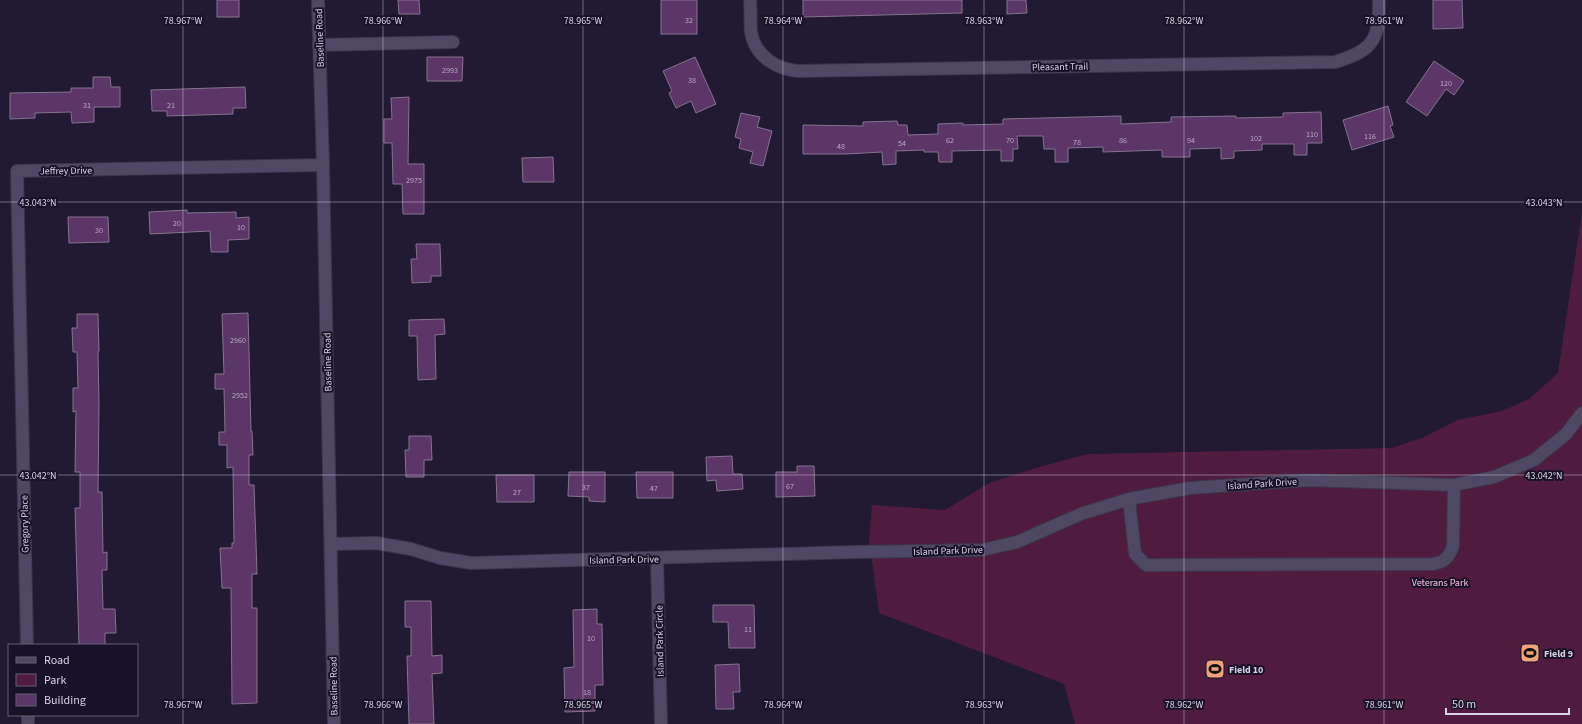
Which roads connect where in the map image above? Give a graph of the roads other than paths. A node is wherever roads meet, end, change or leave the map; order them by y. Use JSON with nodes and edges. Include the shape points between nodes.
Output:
{"nodes":[{"id":1,"x":318,"y":0,"type":"edge"},
{"id":2,"x":750,"y":0,"type":"edge"},
{"id":3,"x":1379,"y":0,"type":"edge"},
{"id":4,"x":453,"y":42,"type":"dead end"},
{"id":5,"x":319,"y":45,"type":"junction"},
{"id":6,"x":323,"y":165,"type":"junction"},
{"id":7,"x":22,"y":380,"type":"joint"},
{"id":8,"x":1582,"y":414,"type":"edge"},
{"id":9,"x":1454,"y":485,"type":"junction"},
{"id":10,"x":1128,"y":499,"type":"junction"},
{"id":11,"x":331,"y":544,"type":"junction"},
{"id":12,"x":657,"y":558,"type":"junction"},
{"id":13,"x":27,"y":644,"type":"edge"},
{"id":14,"x":334,"y":724,"type":"edge"},
{"id":15,"x":660,"y":724,"type":"edge"}],
"edges":[{"from":1,"to":5,"type":"street","name":"Baseline Road"},
{"from":2,"to":3,"type":"street","name":"Pleasant Trail","via":[[751,32],[755,45],[763,57],[787,70],[798,71],[1335,62],[1352,57],[1365,49],[1373,39],[1379,26]]},
{"from":4,"to":5,"type":"street"},
{"from":5,"to":6,"type":"street","name":"Baseline Road"},
{"from":6,"to":7,"type":"street","name":"Jeffrey Drive","via":[[17,171]]},
{"from":6,"to":11,"type":"street","name":"Baseline Road"},
{"from":7,"to":13,"type":"street","name":"Gregory Place"},
{"from":8,"to":9,"type":"street","name":"Island Park Drive","via":[[1566,434],[1534,460],[1494,477]]},
{"from":9,"to":10,"type":"street","name":"Island Park Drive","via":[[1309,480],[1190,488]]},
{"from":9,"to":10,"type":"street","via":[[1453,546],[1450,556],[1442,562],[1433,564],[1146,565],[1135,554]]},
{"from":10,"to":12,"type":"street","name":"Island Park Drive","via":[[1081,514],[1017,542],[982,550]]},
{"from":11,"to":12,"type":"street","name":"Island Park Drive","via":[[376,543],[472,563]]},
{"from":11,"to":14,"type":"street","name":"Baseline Road"},
{"from":12,"to":15,"type":"street","name":"Island Park Circle"}]}
